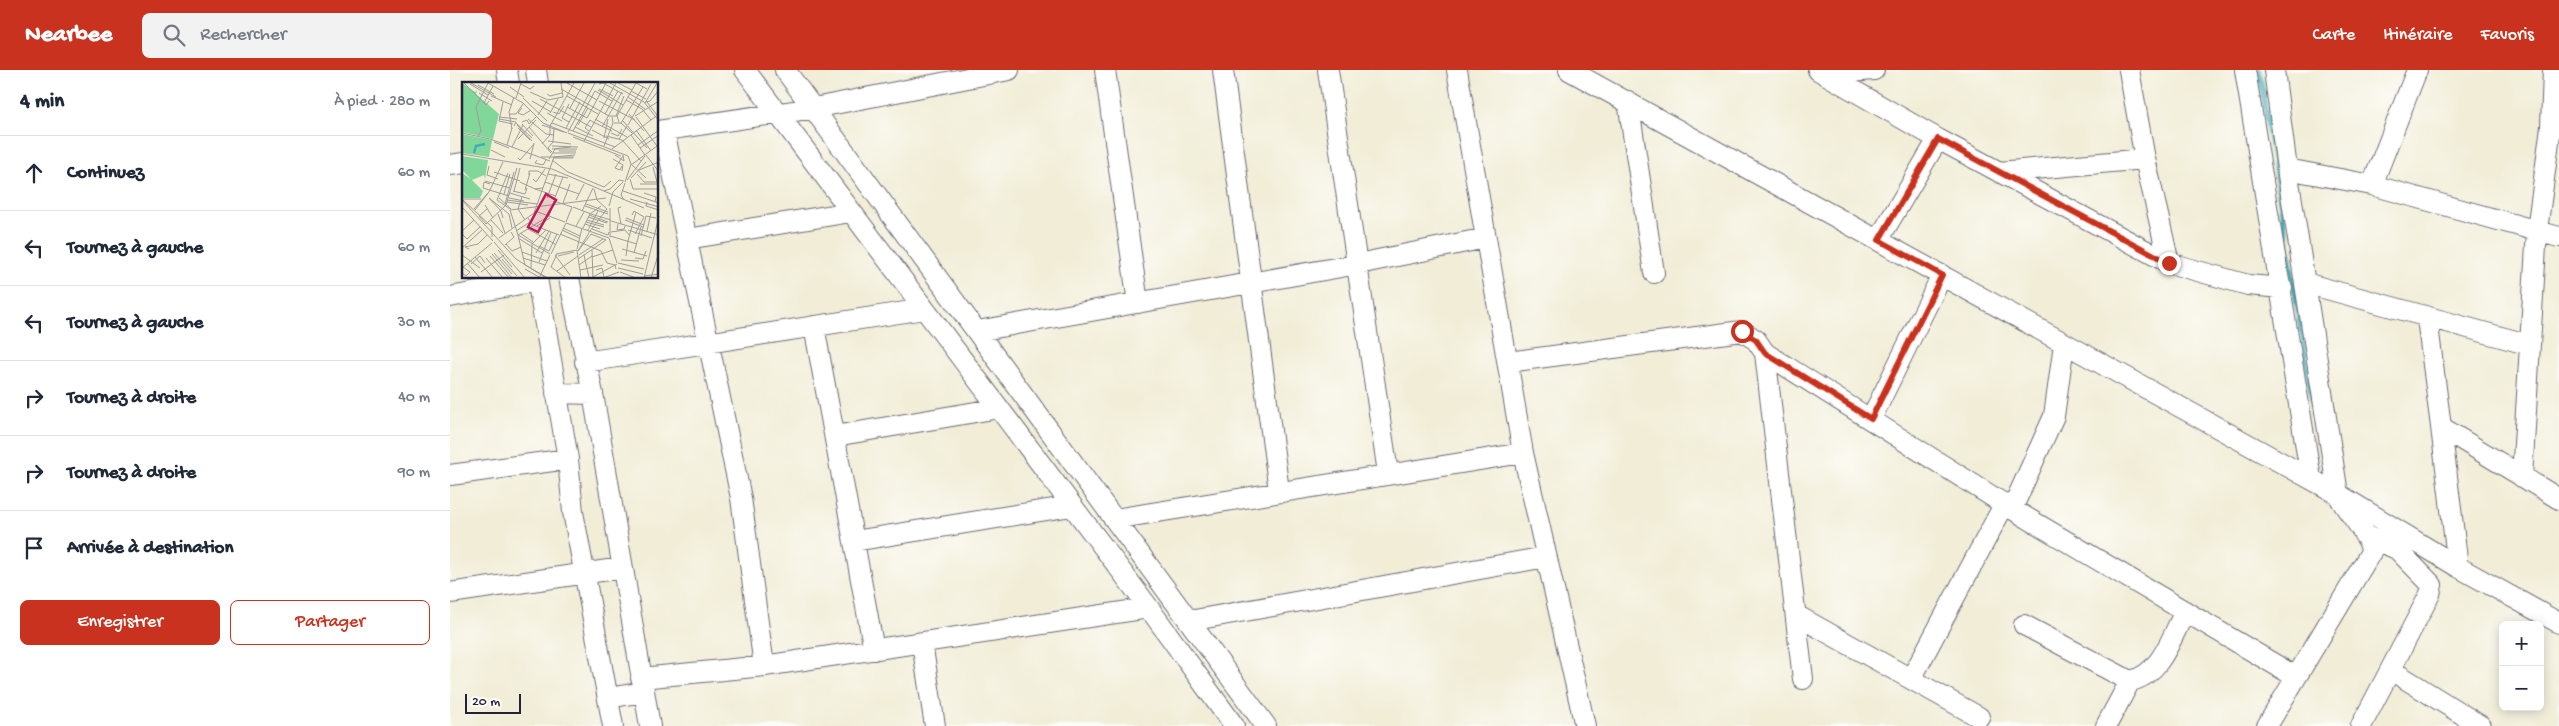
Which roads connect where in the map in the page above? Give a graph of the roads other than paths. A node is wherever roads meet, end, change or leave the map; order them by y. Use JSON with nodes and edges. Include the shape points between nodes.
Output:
{"nodes":[{"id":1,"x":745,"y":70,"type":"edge"},
{"id":2,"x":785,"y":70,"type":"edge"},
{"id":3,"x":1009,"y":70,"type":"edge"},
{"id":4,"x":1105,"y":70,"type":"edge"},
{"id":5,"x":1223,"y":70,"type":"edge"},
{"id":6,"x":1328,"y":70,"type":"edge"},
{"id":7,"x":1457,"y":70,"type":"edge"},
{"id":8,"x":1569,"y":70,"type":"edge"},
{"id":9,"x":1874,"y":70,"type":"edge"},
{"id":10,"x":2129,"y":70,"type":"edge"},
{"id":11,"x":2245,"y":70,"type":"edge"},
{"id":12,"x":2274,"y":70,"type":"edge"},
{"id":13,"x":2417,"y":70,"type":"edge"},
{"id":14,"x":2552,"y":70,"type":"edge"},
{"id":15,"x":1822,"y":72,"type":"edge"},
{"id":16,"x":1628,"y":101,"type":"junction"},
{"id":17,"x":814,"y":108,"type":"junction"},
{"id":18,"x":776,"y":113,"type":"junction"},
{"id":19,"x":2555,"y":128,"type":"edge"},
{"id":20,"x":661,"y":131,"type":"edge"},
{"id":21,"x":1938,"y":139,"type":"junction"},
{"id":22,"x":2146,"y":159,"type":"junction"},
{"id":23,"x":2287,"y":169,"type":"junction"},
{"id":24,"x":1999,"y":172,"type":"junction"},
{"id":25,"x":2372,"y":185,"type":"junction"},
{"id":26,"x":851,"y":212,"type":"junction"},
{"id":27,"x":2537,"y":230,"type":"junction"},
{"id":28,"x":2559,"y":237,"type":"edge"},
{"id":29,"x":1486,"y":238,"type":"junction"},
{"id":30,"x":687,"y":239,"type":"junction"},
{"id":31,"x":1879,"y":240,"type":"junction"},
{"id":32,"x":2169,"y":263,"type":"junction"},
{"id":33,"x":1358,"y":264,"type":"junction"},
{"id":34,"x":1654,"y":273,"type":"dead end"},
{"id":35,"x":1942,"y":275,"type":"junction"},
{"id":36,"x":537,"y":279,"type":"edge"},
{"id":37,"x":569,"y":279,"type":"edge"},
{"id":38,"x":2305,"y":283,"type":"junction"},
{"id":39,"x":1250,"y":284,"type":"junction"},
{"id":40,"x":2282,"y":288,"type":"junction"},
{"id":41,"x":450,"y":297,"type":"edge"},
{"id":42,"x":1138,"y":303,"type":"junction"},
{"id":43,"x":924,"y":309,"type":"junction"},
{"id":44,"x":2427,"y":318,"type":"junction"},
{"id":45,"x":814,"y":326,"type":"junction"},
{"id":46,"x":977,"y":331,"type":"junction"},
{"id":47,"x":709,"y":343,"type":"junction"},
{"id":48,"x":2064,"y":344,"type":"junction"},
{"id":49,"x":2530,"y":344,"type":"junction"},
{"id":50,"x":1765,"y":353,"type":"junction"},
{"id":51,"x":585,"y":362,"type":"junction"},
{"id":52,"x":1508,"y":362,"type":"junction"},
{"id":53,"x":556,"y":393,"type":"junction"},
{"id":54,"x":593,"y":394,"type":"junction"},
{"id":55,"x":999,"y":408,"type":"junction"},
{"id":56,"x":1871,"y":419,"type":"junction"},
{"id":57,"x":2441,"y":427,"type":"junction"},
{"id":58,"x":834,"y":436,"type":"junction"},
{"id":59,"x":1523,"y":453,"type":"junction"},
{"id":60,"x":568,"y":459,"type":"junction"},
{"id":61,"x":1388,"y":473,"type":"junction"},
{"id":62,"x":450,"y":475,"type":"edge"},
{"id":63,"x":2522,"y":477,"type":"junction"},
{"id":64,"x":2311,"y":479,"type":"junction"},
{"id":65,"x":1279,"y":491,"type":"junction"},
{"id":66,"x":2338,"y":494,"type":"junction"},
{"id":67,"x":2559,"y":499,"type":"edge"},
{"id":68,"x":1072,"y":506,"type":"junction"},
{"id":69,"x":2008,"y":506,"type":"junction"},
{"id":70,"x":1114,"y":519,"type":"junction"},
{"id":71,"x":2364,"y":535,"type":"junction"},
{"id":72,"x":854,"y":541,"type":"junction"},
{"id":73,"x":1546,"y":557,"type":"junction"},
{"id":74,"x":2458,"y":567,"type":"junction"},
{"id":75,"x":622,"y":568,"type":"junction"},
{"id":76,"x":586,"y":572,"type":"junction"},
{"id":77,"x":450,"y":592,"type":"edge"},
{"id":78,"x":1149,"y":608,"type":"junction"},
{"id":79,"x":2186,"y":611,"type":"junction"},
{"id":80,"x":1796,"y":615,"type":"junction"},
{"id":81,"x":1189,"y":621,"type":"junction"},
{"id":82,"x":2559,"y":623,"type":"edge"},
{"id":83,"x":2024,"y":625,"type":"dead end"},
{"id":84,"x":922,"y":643,"type":"junction"},
{"id":85,"x":874,"y":650,"type":"junction"},
{"id":86,"x":764,"y":666,"type":"junction"},
{"id":87,"x":2391,"y":670,"type":"junction"},
{"id":88,"x":2296,"y":677,"type":"junction"},
{"id":89,"x":1803,"y":679,"type":"dead end"},
{"id":90,"x":1911,"y":679,"type":"junction"},
{"id":91,"x":2130,"y":682,"type":"junction"},
{"id":92,"x":642,"y":685,"type":"junction"},
{"id":93,"x":608,"y":698,"type":"junction"},
{"id":94,"x":1979,"y":717,"type":"dead end"},
{"id":95,"x":612,"y":726,"type":"edge"},
{"id":96,"x":650,"y":726,"type":"edge"},
{"id":97,"x":935,"y":726,"type":"edge"},
{"id":98,"x":1234,"y":726,"type":"edge"},
{"id":99,"x":1266,"y":726,"type":"edge"},
{"id":100,"x":1585,"y":726,"type":"edge"},
{"id":101,"x":2106,"y":726,"type":"edge"},
{"id":102,"x":2266,"y":726,"type":"edge"},
{"id":103,"x":2361,"y":726,"type":"edge"},
{"id":104,"x":2481,"y":726,"type":"edge"}],
"edges":[{"from":1,"to":18,"type":"street"},
{"from":2,"to":17,"type":"street"},
{"from":3,"to":17,"type":"street"},
{"from":4,"to":42,"type":"street"},
{"from":5,"to":39,"type":"street"},
{"from":6,"to":33,"type":"street"},
{"from":7,"to":29,"type":"street"},
{"from":8,"to":16,"type":"street"},
{"from":9,"to":15,"type":"street"},
{"from":10,"to":22,"type":"street"},
{"from":11,"to":40,"type":"street"},
{"from":12,"to":23,"type":"street"},
{"from":13,"to":25,"type":"street"},
{"from":14,"to":19,"type":"street"},
{"from":15,"to":21,"type":"street"},
{"from":16,"to":31,"type":"street"},
{"from":16,"to":34,"type":"street"},
{"from":17,"to":18,"type":"street"},
{"from":17,"to":46,"type":"street"},
{"from":18,"to":20,"type":"street"},
{"from":18,"to":26,"type":"street"},
{"from":19,"to":27,"type":"street"},
{"from":20,"to":30,"type":"street"},
{"from":21,"to":24,"type":"street"},
{"from":21,"to":31,"type":"street"},
{"from":22,"to":24,"type":"street"},
{"from":22,"to":32,"type":"street"},
{"from":23,"to":25,"type":"street"},
{"from":23,"to":38,"type":"street"},
{"from":24,"to":32,"type":"street"},
{"from":25,"to":27,"type":"street"},
{"from":26,"to":30,"type":"street"},
{"from":26,"to":43,"type":"street"},
{"from":27,"to":28,"type":"street"},
{"from":27,"to":49,"type":"street"},
{"from":29,"to":33,"type":"street"},
{"from":29,"to":52,"type":"street"},
{"from":30,"to":47,"type":"street"},
{"from":31,"to":35,"type":"street"},
{"from":32,"to":40,"type":"street","via":[[2248,285]]},
{"from":33,"to":39,"type":"street"},
{"from":33,"to":61,"type":"street"},
{"from":35,"to":48,"type":"street"},
{"from":35,"to":56,"type":"street"},
{"from":36,"to":41,"type":"street"},
{"from":36,"to":53,"type":"street"},
{"from":37,"to":51,"type":"street"},
{"from":38,"to":44,"type":"street"},
{"from":38,"to":66,"type":"street"},
{"from":39,"to":42,"type":"street"},
{"from":39,"to":65,"type":"street"},
{"from":40,"to":64,"type":"street"},
{"from":42,"to":46,"type":"street"},
{"from":43,"to":45,"type":"street"},
{"from":43,"to":55,"type":"street"},
{"from":44,"to":49,"type":"street"},
{"from":44,"to":57,"type":"street"},
{"from":45,"to":47,"type":"street"},
{"from":45,"to":58,"type":"street"},
{"from":46,"to":70,"type":"street"},
{"from":47,"to":51,"type":"street"},
{"from":47,"to":86,"type":"street","via":[[742,498]]},
{"from":48,"to":64,"type":"street"},
{"from":48,"to":69,"type":"street","via":[[2054,416]]},
{"from":49,"to":63,"type":"street"},
{"from":50,"to":52,"type":"street","via":[[1756,340],[1742,331]]},
{"from":50,"to":56,"type":"street"},
{"from":50,"to":80,"type":"street"},
{"from":51,"to":54,"type":"street"},
{"from":52,"to":59,"type":"street"},
{"from":53,"to":54,"type":"street"},
{"from":53,"to":60,"type":"street"},
{"from":54,"to":75,"type":"street"},
{"from":55,"to":58,"type":"street"},
{"from":55,"to":68,"type":"street"},
{"from":56,"to":69,"type":"street"},
{"from":57,"to":63,"type":"street"},
{"from":57,"to":74,"type":"street"},
{"from":58,"to":72,"type":"street"},
{"from":59,"to":61,"type":"street"},
{"from":59,"to":73,"type":"street"},
{"from":60,"to":62,"type":"street"},
{"from":60,"to":76,"type":"street","via":[[573,512]]},
{"from":61,"to":65,"type":"street"},
{"from":63,"to":67,"type":"street"},
{"from":64,"to":66,"type":"street"},
{"from":65,"to":70,"type":"street"},
{"from":66,"to":71,"type":"street"},
{"from":66,"to":74,"type":"street"},
{"from":68,"to":72,"type":"street"},
{"from":68,"to":78,"type":"street"},
{"from":69,"to":79,"type":"street"},
{"from":69,"to":90,"type":"street"},
{"from":70,"to":81,"type":"street"},
{"from":71,"to":87,"type":"street","via":[[2397,549],[2432,585]]},
{"from":71,"to":88,"type":"street","via":[[2370,543],[2371,552]]},
{"from":72,"to":85,"type":"street"},
{"from":73,"to":81,"type":"street"},
{"from":73,"to":100,"type":"street"},
{"from":74,"to":82,"type":"street"},
{"from":75,"to":76,"type":"street"},
{"from":75,"to":92,"type":"street"},
{"from":76,"to":77,"type":"street"},
{"from":76,"to":93,"type":"street"},
{"from":78,"to":84,"type":"street"},
{"from":78,"to":98,"type":"street"},
{"from":79,"to":88,"type":"street"},
{"from":79,"to":91,"type":"street","via":[[2154,670]]},
{"from":80,"to":89,"type":"street"},
{"from":80,"to":90,"type":"street"},
{"from":81,"to":99,"type":"street"},
{"from":83,"to":91,"type":"street"},
{"from":84,"to":85,"type":"street"},
{"from":84,"to":97,"type":"street"},
{"from":85,"to":86,"type":"street"},
{"from":86,"to":92,"type":"street"},
{"from":87,"to":103,"type":"street"},
{"from":87,"to":104,"type":"street"},
{"from":88,"to":102,"type":"street"},
{"from":90,"to":94,"type":"street"},
{"from":91,"to":101,"type":"street"},
{"from":92,"to":93,"type":"street"},
{"from":92,"to":96,"type":"street"},
{"from":93,"to":95,"type":"street"}]}
